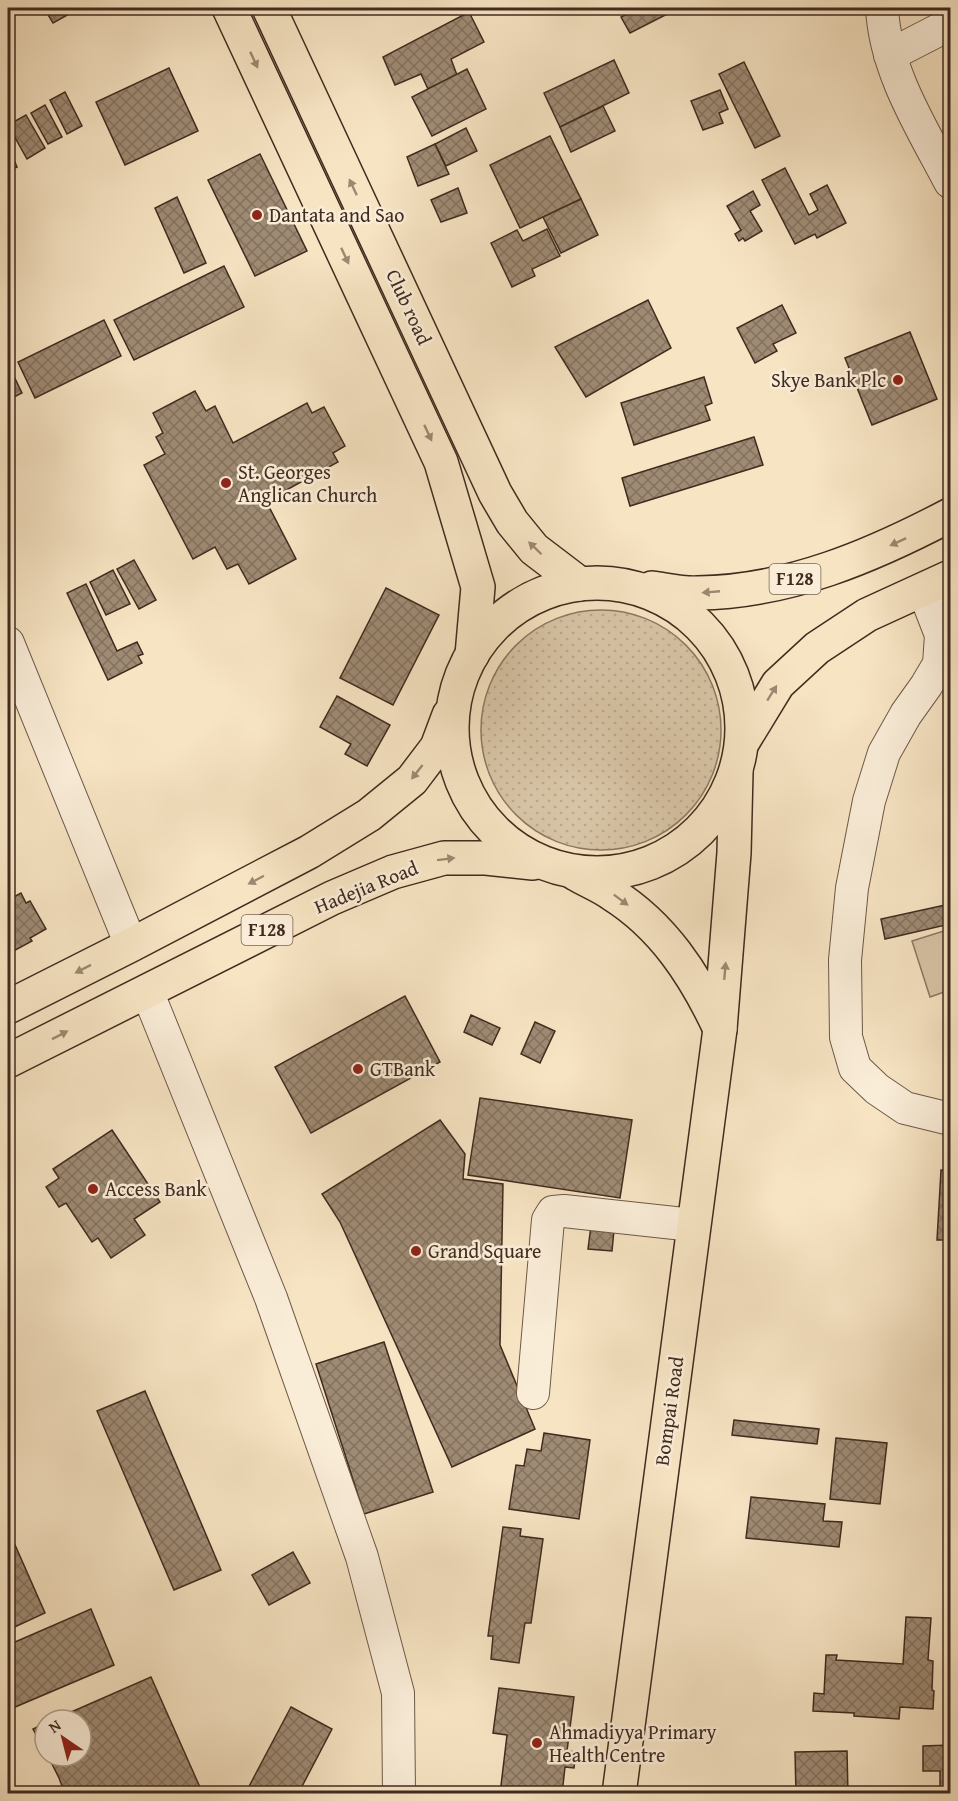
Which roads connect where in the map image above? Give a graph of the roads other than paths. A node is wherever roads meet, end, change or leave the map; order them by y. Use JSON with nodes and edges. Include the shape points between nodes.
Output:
{"nodes":[{"id":1,"x":229,"y":8,"type":"edge"},
{"id":2,"x":269,"y":8,"type":"edge"},
{"id":3,"x":882,"y":8,"type":"edge"},
{"id":4,"x":951,"y":24,"type":"edge"},
{"id":5,"x":890,"y":55,"type":"junction"},
{"id":6,"x":321,"y":117,"type":"junction"},
{"id":7,"x":287,"y":133,"type":"junction"},
{"id":8,"x":951,"y":182,"type":"edge"},
{"id":9,"x":951,"y":515,"type":"edge"},
{"id":10,"x":580,"y":584,"type":"junction"},
{"id":11,"x":937,"y":584,"type":"edge"},
{"id":12,"x":629,"y":586,"type":"junction"},
{"id":13,"x":8,"y":643,"type":"edge"},
{"id":14,"x":472,"y":657,"type":"junction"},
{"id":15,"x":453,"y":702,"type":"junction"},
{"id":16,"x":739,"y":757,"type":"junction"},
{"id":17,"x":557,"y":868,"type":"junction"},
{"id":18,"x":131,"y":945,"type":"junction"},
{"id":19,"x":147,"y":991,"type":"junction"},
{"id":20,"x":8,"y":1007,"type":"edge"},
{"id":21,"x":720,"y":1029,"type":"junction"},
{"id":22,"x":8,"y":1061,"type":"edge"},
{"id":23,"x":951,"y":1119,"type":"edge"},
{"id":24,"x":693,"y":1225,"type":"junction"},
{"id":25,"x":533,"y":1393,"type":"dead end"},
{"id":26,"x":399,"y":1794,"type":"edge"},
{"id":27,"x":620,"y":1794,"type":"edge"}],
"edges":[{"from":1,"to":7,"type":"main road","one_way":true},
{"from":2,"to":6,"type":"main road","name":"Club road"},
{"from":3,"to":5,"type":"street"},
{"from":4,"to":5,"type":"street"},
{"from":5,"to":8,"type":"street","via":[[907,100]]},
{"from":6,"to":7,"type":"main road"},
{"from":10,"to":6,"type":"main road","name":"Club road","one_way":true,"via":[[534,549],[495,493]]},
{"from":7,"to":14,"type":"main road","one_way":true,"via":[[441,462],[478,587]]},
{"from":9,"to":12,"type":"main road","number":"F128","one_way":true,"via":[[896,544],[820,573],[755,588],[696,593]]},
{"from":10,"to":12,"type":"main road","number":"F128"},
{"from":10,"to":14,"type":"main road","number":"F128","via":[[534,597],[494,626]]},
{"from":16,"to":11,"type":"main road","number":"F128","one_way":true,"via":[[778,684],[817,648],[867,615]]},
{"from":11,"to":23,"type":"street","via":[[939,663],[884,753],[869,801],[852,888],[845,960],[846,1037],[855,1068],[877,1089],[905,1108]]},
{"from":12,"to":16,"type":"main road","name":"Bompai Road","via":[[668,601],[702,627],[727,660],[740,700]]},
{"from":13,"to":18,"type":"street"},
{"from":14,"to":15,"type":"main road","number":"F128"},
{"from":15,"to":17,"type":"main road","via":[[451,742],[460,781],[480,816],[508,844]]},
{"from":15,"to":18,"type":"main road","number":"F128","one_way":true,"via":[[437,747],[412,780],[369,815],[309,852]]},
{"from":16,"to":17,"type":"main road","number":"F128","via":[[711,818],[672,853],[622,872]]},
{"from":21,"to":16,"type":"main road","name":"Bompai Road","one_way":true},
{"from":19,"to":17,"type":"main road","name":"Hadejia Road","number":"F128","one_way":true,"via":[[332,898],[393,872],[444,858],[486,858]]},
{"from":17,"to":21,"type":"main road","one_way":true,"via":[[612,893],[661,934],[706,998]]},
{"from":18,"to":20,"type":"main road","number":"F128","one_way":true},
{"from":22,"to":19,"type":"main road","name":"Hadejia Road","number":"F128","one_way":true},
{"from":19,"to":26,"type":"street","via":[[271,1299],[362,1557],[398,1693]]},
{"from":21,"to":24,"type":"main road","name":"Bompai Road"},
{"from":24,"to":25,"type":"street","via":[[553,1212],[548,1220]]},
{"from":24,"to":27,"type":"main road","name":"Bompai Road"}]}
